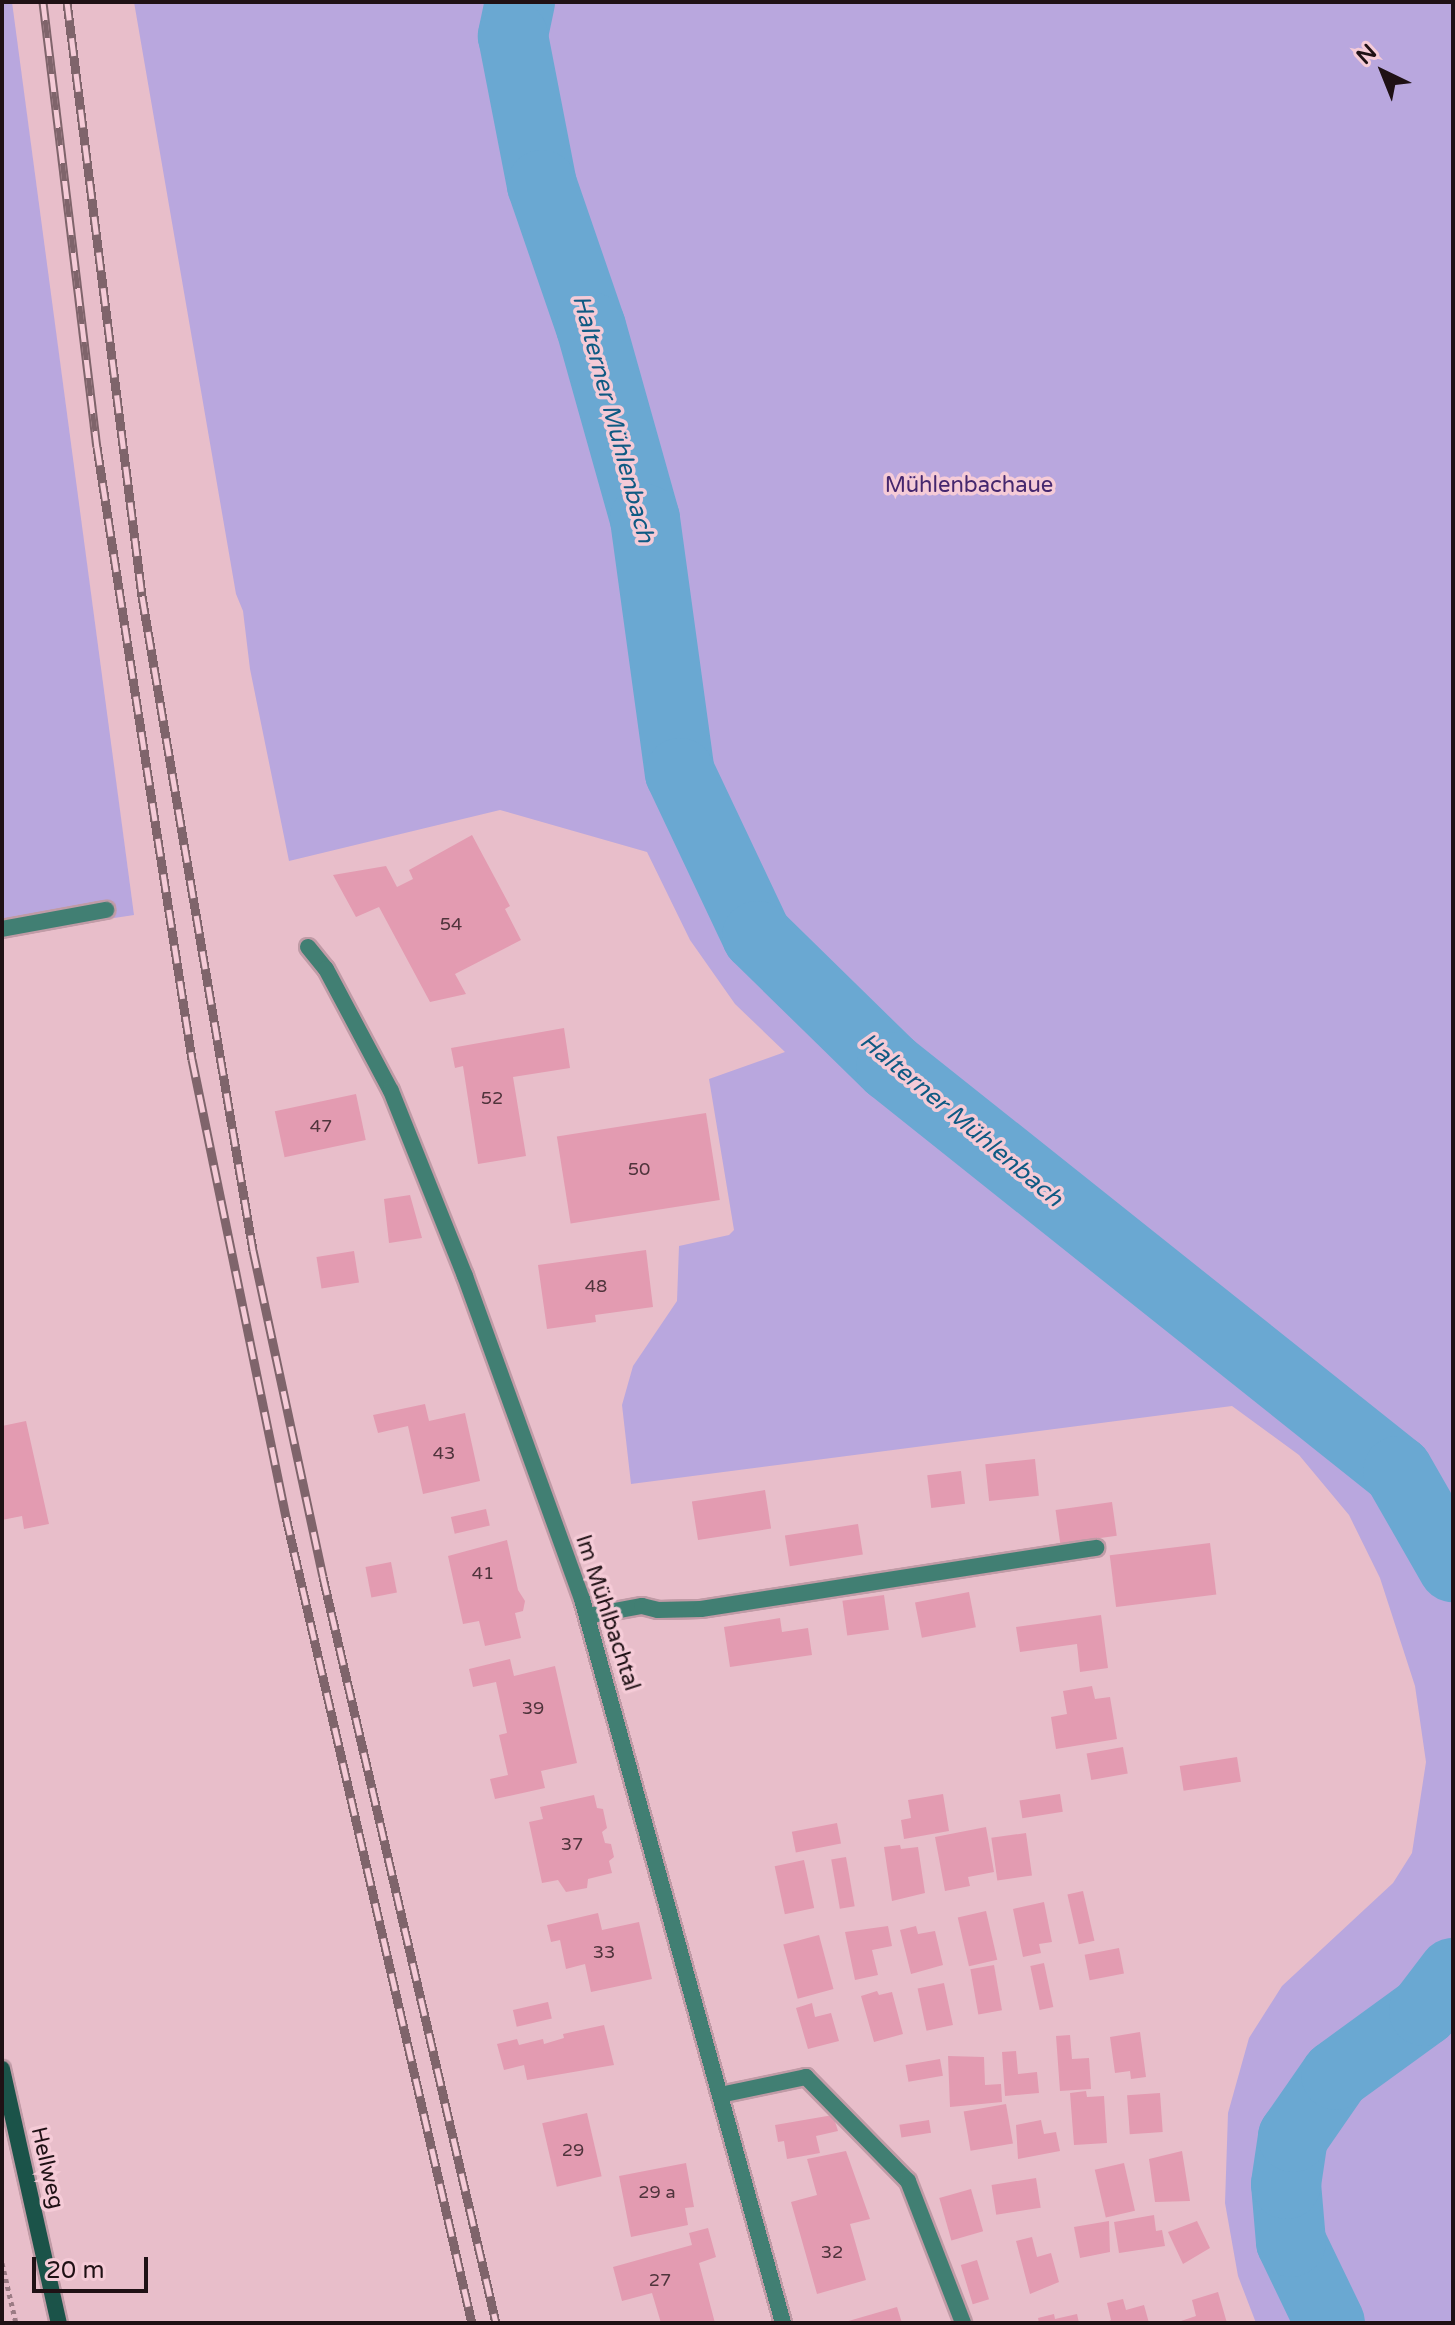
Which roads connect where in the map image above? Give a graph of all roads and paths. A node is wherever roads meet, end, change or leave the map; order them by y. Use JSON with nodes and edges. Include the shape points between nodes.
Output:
{"nodes":[{"id":1,"x":106,"y":910,"type":"dead end"},
{"id":2,"x":2,"y":929,"type":"edge"},
{"id":3,"x":308,"y":947,"type":"dead end"},
{"id":4,"x":1096,"y":1548,"type":"dead end"},
{"id":5,"x":587,"y":1616,"type":"junction"},
{"id":6,"x":2,"y":2069,"type":"edge"},
{"id":7,"x":720,"y":2095,"type":"junction"},
{"id":8,"x":2,"y":2263,"type":"edge"},
{"id":9,"x":16,"y":2323,"type":"edge"},
{"id":10,"x":59,"y":2323,"type":"edge"},
{"id":11,"x":783,"y":2323,"type":"edge"},
{"id":12,"x":963,"y":2323,"type":"edge"}],
"edges":[{"from":1,"to":2,"type":"street"},
{"from":3,"to":5,"type":"street","name":"Im Mühlbachtal","via":[[326,969],[391,1091],[465,1276]]},
{"from":4,"to":5,"type":"street","via":[[701,1609],[642,1606]]},
{"from":5,"to":7,"type":"street","name":"Im Mühlbachtal"},
{"from":6,"to":10,"type":"street","name":"Hellweg"},
{"from":7,"to":11,"type":"street","name":"Im Mühlbachtal"},
{"from":7,"to":12,"type":"street","via":[[806,2077],[908,2181]]},
{"from":8,"to":9,"type":"path"}]}
